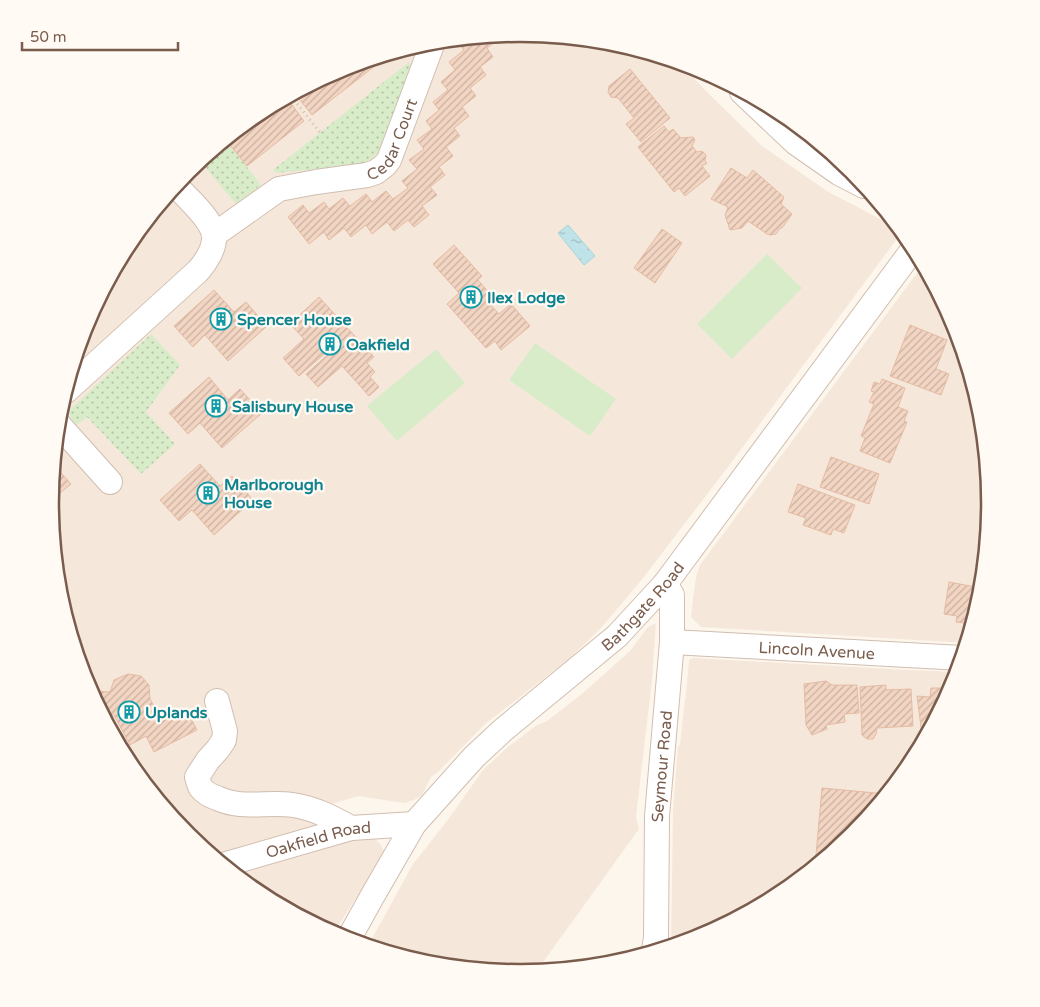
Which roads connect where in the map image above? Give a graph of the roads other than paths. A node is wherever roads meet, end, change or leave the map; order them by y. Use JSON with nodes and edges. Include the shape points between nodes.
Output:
{"nodes":[{"id":1,"x":430,"y":51,"type":"edge"},
{"id":2,"x":762,"y":111,"type":"edge"},
{"id":3,"x":843,"y":175,"type":"edge"},
{"id":4,"x":181,"y":192,"type":"edge"},
{"id":5,"x":214,"y":235,"type":"junction"},
{"id":6,"x":908,"y":256,"type":"edge"},
{"id":7,"x":75,"y":382,"type":"edge"},
{"id":8,"x":65,"y":432,"type":"edge"},
{"id":9,"x":110,"y":482,"type":"dead end"},
{"id":10,"x":664,"y":584,"type":"junction"},
{"id":11,"x":672,"y":642,"type":"junction"},
{"id":12,"x":955,"y":658,"type":"edge"},
{"id":13,"x":218,"y":701,"type":"dead end"},
{"id":14,"x":414,"y":824,"type":"junction"},
{"id":15,"x":351,"y":828,"type":"junction"},
{"id":16,"x":230,"y":862,"type":"edge"},
{"id":17,"x":352,"y":932,"type":"edge"},
{"id":18,"x":655,"y":944,"type":"edge"}],
"edges":[{"from":1,"to":5,"type":"street","name":"Cedar Court","via":[[385,165],[367,175],[279,189]]},
{"from":2,"to":3,"type":"street","via":[[796,143]]},
{"from":4,"to":5,"type":"street","via":[[208,222]]},
{"from":5,"to":7,"type":"street","via":[[209,255],[198,271]]},
{"from":6,"to":10,"type":"street","name":"Bathgate Road"},
{"from":8,"to":9,"type":"street"},
{"from":10,"to":11,"type":"street","name":"Seymour Road","via":[[672,595]]},
{"from":10,"to":14,"type":"street","name":"Bathgate Road","via":[[617,636],[474,757]]},
{"from":11,"to":12,"type":"street","name":"Lincoln Avenue"},
{"from":11,"to":18,"type":"street","name":"Seymour Road","via":[[657,816]]},
{"from":13,"to":15,"type":"street","via":[[224,740],[197,777],[208,795],[239,805],[307,808]]},
{"from":14,"to":15,"type":"street","name":"Oakfield Road"},
{"from":14,"to":17,"type":"street","name":"Bathgate Road"},
{"from":15,"to":16,"type":"street","name":"Oakfield Road"}]}
